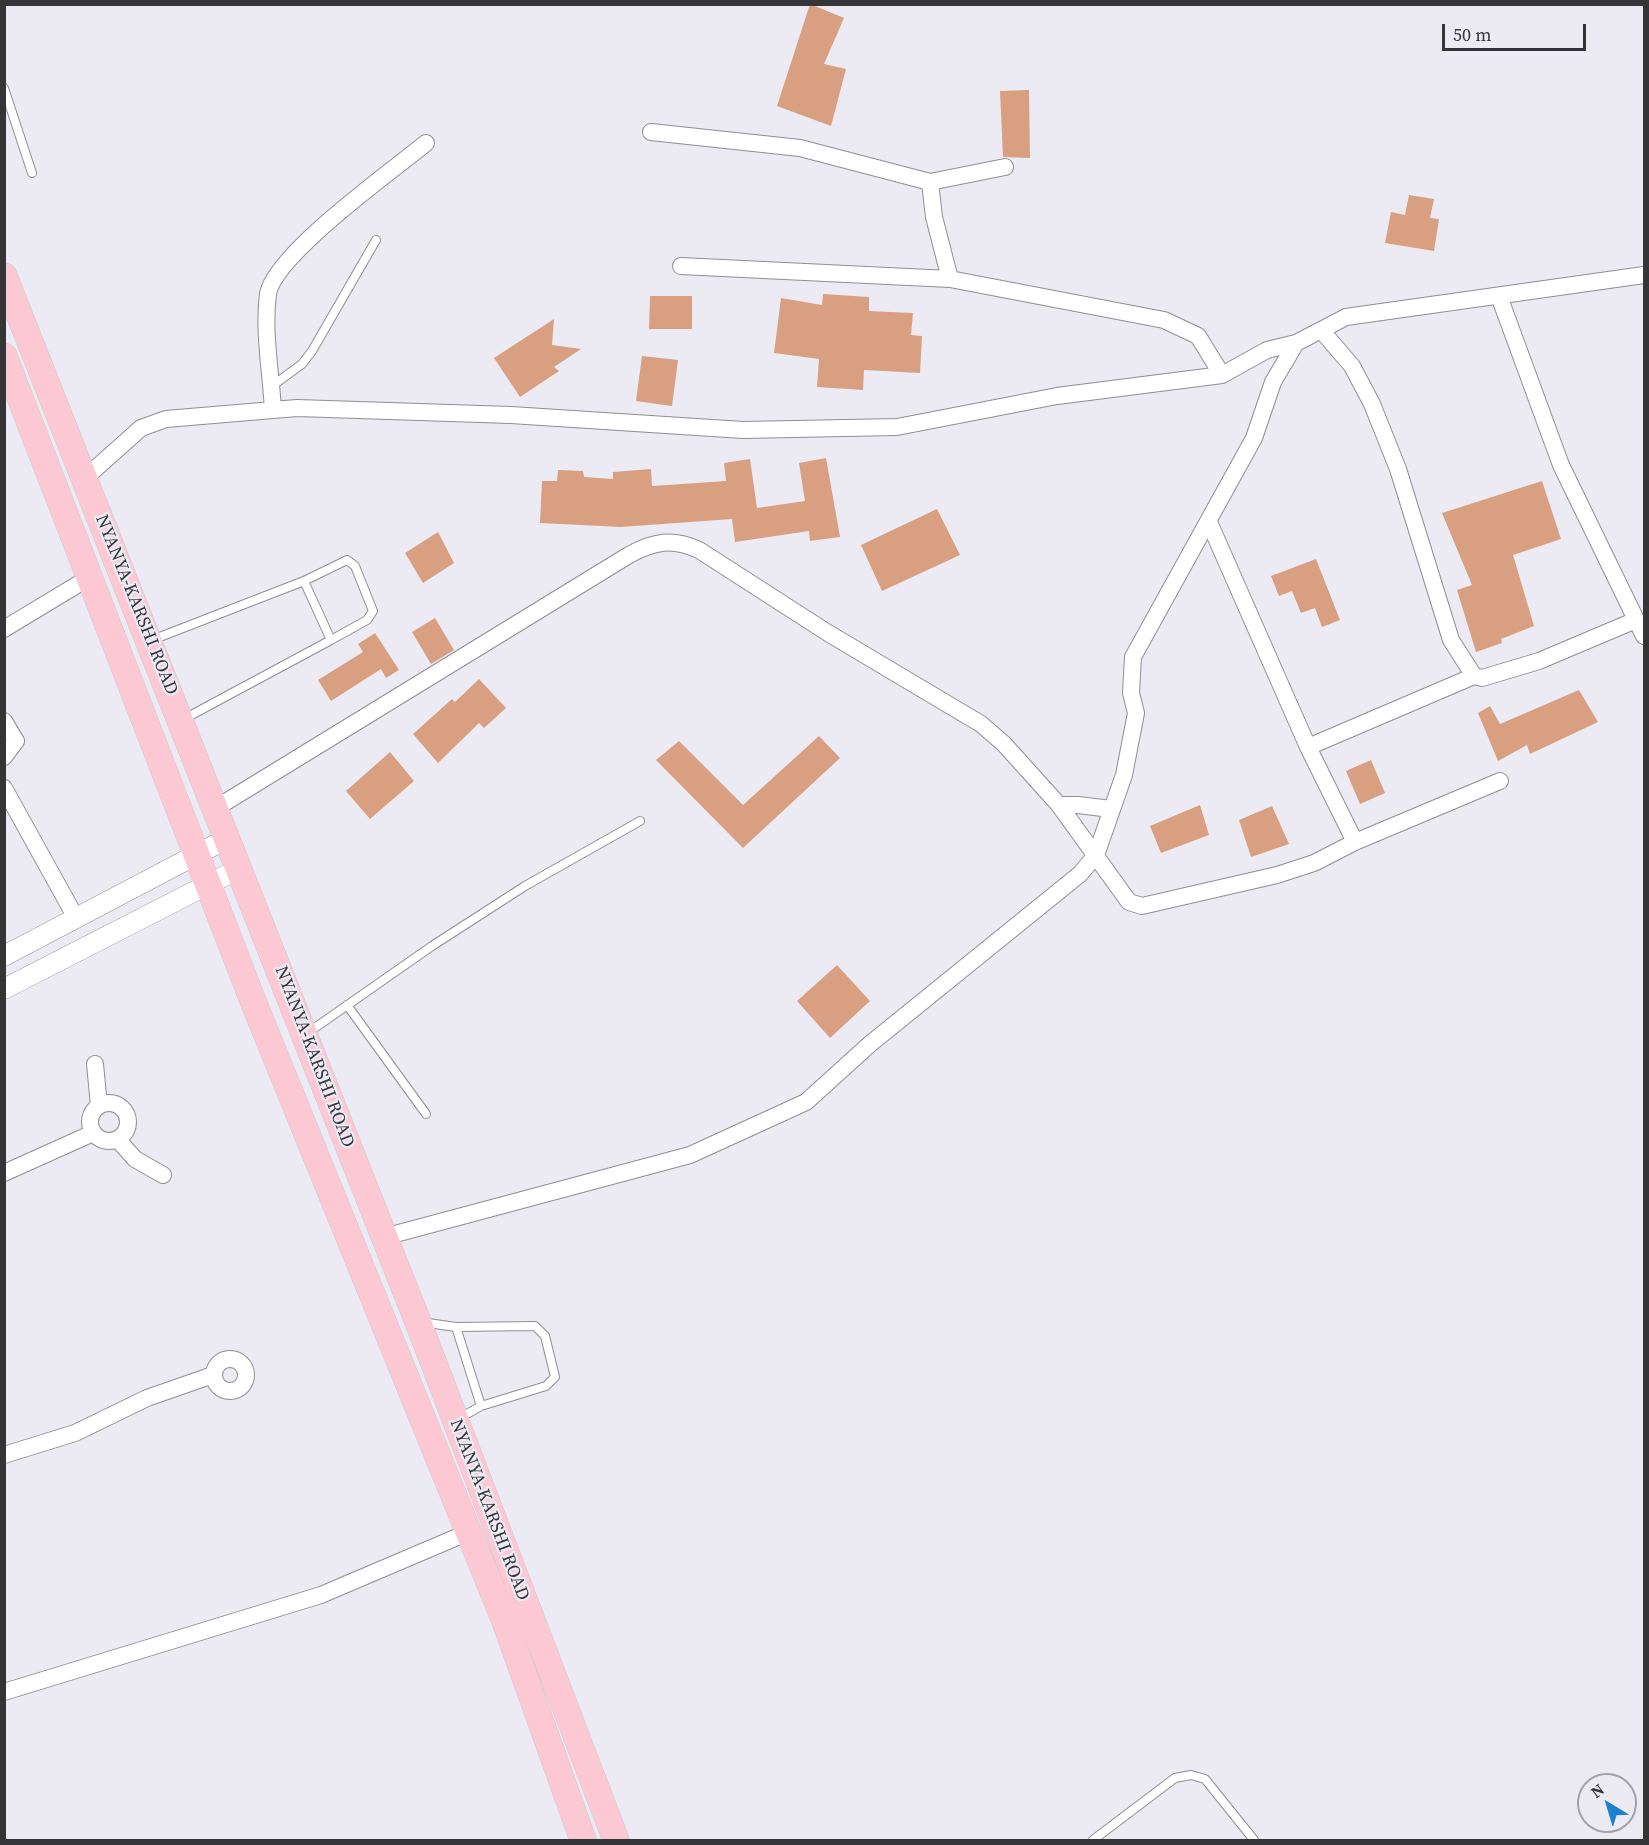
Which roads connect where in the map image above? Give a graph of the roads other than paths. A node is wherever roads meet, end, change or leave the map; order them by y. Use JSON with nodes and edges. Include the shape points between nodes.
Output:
{"nodes":[{"id":1,"x":4,"y":88,"type":"edge"},
{"id":2,"x":651,"y":132,"type":"dead end"},
{"id":3,"x":426,"y":143,"type":"dead end"},
{"id":4,"x":1005,"y":167,"type":"dead end"},
{"id":5,"x":32,"y":173,"type":"dead end"},
{"id":6,"x":930,"y":182,"type":"junction"},
{"id":7,"x":376,"y":240,"type":"dead end"},
{"id":8,"x":681,"y":266,"type":"dead end"},
{"id":9,"x":4,"y":276,"type":"edge"},
{"id":10,"x":1644,"y":276,"type":"edge"},
{"id":11,"x":950,"y":279,"type":"junction"},
{"id":12,"x":1499,"y":296,"type":"junction"},
{"id":13,"x":1321,"y":330,"type":"junction"},
{"id":14,"x":1296,"y":343,"type":"junction"},
{"id":15,"x":4,"y":356,"type":"edge"},
{"id":16,"x":1222,"y":375,"type":"junction"},
{"id":17,"x":10,"y":385,"type":"edge"},
{"id":18,"x":272,"y":386,"type":"junction"},
{"id":19,"x":273,"y":410,"type":"junction"},
{"id":20,"x":85,"y":478,"type":"junction"},
{"id":21,"x":1209,"y":522,"type":"junction"},
{"id":22,"x":90,"y":577,"type":"junction"},
{"id":23,"x":304,"y":580,"type":"junction"},
{"id":24,"x":1636,"y":620,"type":"junction"},
{"id":25,"x":4,"y":629,"type":"edge"},
{"id":26,"x":1644,"y":636,"type":"edge"},
{"id":27,"x":150,"y":640,"type":"junction"},
{"id":28,"x":331,"y":640,"type":"junction"},
{"id":29,"x":1474,"y":676,"type":"junction"},
{"id":30,"x":182,"y":720,"type":"junction"},
{"id":31,"x":4,"y":721,"type":"edge"},
{"id":32,"x":1308,"y":747,"type":"junction"},
{"id":33,"x":4,"y":757,"type":"edge"},
{"id":34,"x":1500,"y":781,"type":"dead end"},
{"id":35,"x":4,"y":788,"type":"edge"},
{"id":36,"x":1059,"y":806,"type":"junction"},
{"id":37,"x":216,"y":808,"type":"junction"},
{"id":38,"x":1111,"y":809,"type":"junction"},
{"id":39,"x":640,"y":821,"type":"dead end"},
{"id":40,"x":228,"y":838,"type":"junction"},
{"id":41,"x":1355,"y":842,"type":"junction"},
{"id":42,"x":1096,"y":855,"type":"junction"},
{"id":43,"x":197,"y":856,"type":"junction"},
{"id":44,"x":240,"y":868,"type":"junction"},
{"id":45,"x":208,"y":885,"type":"junction"},
{"id":46,"x":76,"y":918,"type":"junction"},
{"id":47,"x":4,"y":956,"type":"edge"},
{"id":48,"x":4,"y":989,"type":"edge"},
{"id":49,"x":347,"y":1005,"type":"junction"},
{"id":50,"x":305,"y":1034,"type":"junction"},
{"id":51,"x":95,"y":1064,"type":"dead end"},
{"id":52,"x":99,"y":1106,"type":"junction"},
{"id":53,"x":426,"y":1114,"type":"dead end"},
{"id":54,"x":93,"y":1134,"type":"junction"},
{"id":55,"x":118,"y":1140,"type":"junction"},
{"id":56,"x":4,"y":1173,"type":"edge"},
{"id":57,"x":163,"y":1175,"type":"dead end"},
{"id":58,"x":384,"y":1237,"type":"junction"},
{"id":59,"x":418,"y":1322,"type":"junction"},
{"id":60,"x":456,"y":1327,"type":"junction"},
{"id":61,"x":213,"y":1375,"type":"dead end"},
{"id":62,"x":481,"y":1406,"type":"junction"},
{"id":63,"x":418,"y":1408,"type":"junction"},
{"id":64,"x":450,"y":1410,"type":"junction"},
{"id":65,"x":4,"y":1455,"type":"edge"},
{"id":66,"x":469,"y":1532,"type":"junction"},
{"id":67,"x":4,"y":1692,"type":"edge"},
{"id":68,"x":580,"y":1839,"type":"edge"},
{"id":69,"x":616,"y":1840,"type":"edge"},
{"id":70,"x":1093,"y":1840,"type":"edge"},
{"id":71,"x":1254,"y":1840,"type":"edge"}],
"edges":[{"from":1,"to":5,"type":"lane"},
{"from":2,"to":6,"type":"street","via":[[800,148]]},
{"from":3,"to":18,"type":"street","via":[[303,244],[280,268],[268,292]]},
{"from":4,"to":6,"type":"street"},
{"from":6,"to":11,"type":"street","via":[[934,217]]},
{"from":7,"to":18,"type":"lane","via":[[312,351],[302,364]]},
{"from":8,"to":11,"type":"street"},
{"from":9,"to":20,"type":"main road","name":"NYANYA-KARSHI ROAD"},
{"from":10,"to":12,"type":"street"},
{"from":11,"to":16,"type":"street","via":[[1164,320],[1198,336]]},
{"from":12,"to":13,"type":"street","via":[[1346,317]]},
{"from":12,"to":24,"type":"street","via":[[1561,465]]},
{"from":13,"to":14,"type":"street"},
{"from":13,"to":29,"type":"street","via":[[1352,366],[1372,404],[1398,469],[1451,640]]},
{"from":14,"to":16,"type":"street","via":[[1267,350]]},
{"from":14,"to":21,"type":"street","via":[[1273,382],[1254,438]]},
{"from":15,"to":17,"type":"main road","name":"NYANYA-KARSHI ROAD"},
{"from":16,"to":19,"type":"street","via":[[1057,396],[897,427],[743,430],[511,415]]},
{"from":17,"to":22,"type":"main road","name":"NYANYA-KARSHI ROAD"},
{"from":18,"to":19,"type":"street"},
{"from":19,"to":20,"type":"street","via":[[166,419],[149,425]]},
{"from":20,"to":27,"type":"main road","name":"NYANYA-KARSHI ROAD"},
{"from":21,"to":32,"type":"street"},
{"from":21,"to":38,"type":"street","via":[[1133,657],[1131,693],[1136,712],[1124,775]]},
{"from":22,"to":25,"type":"street"},
{"from":22,"to":43,"type":"main road","name":"NYANYA-KARSHI ROAD"},
{"from":23,"to":27,"type":"lane"},
{"from":23,"to":28,"type":"lane"},
{"from":23,"to":28,"type":"lane","via":[[347,560],[355,566],[373,611],[367,620]]},
{"from":24,"to":26,"type":"street"},
{"from":24,"to":29,"type":"street","via":[[1539,661],[1482,678]]},
{"from":27,"to":30,"type":"main road","name":"NYANYA-KARSHI ROAD"},
{"from":28,"to":30,"type":"lane"},
{"from":29,"to":32,"type":"street"},
{"from":30,"to":37,"type":"main road","name":"NYANYA-KARSHI ROAD"},
{"from":31,"to":33,"type":"street","via":[[16,741]]},
{"from":32,"to":41,"type":"street"},
{"from":34,"to":41,"type":"street"},
{"from":35,"to":46,"type":"street"},
{"from":36,"to":37,"type":"street","via":[[981,723],[828,633],[699,550],[664,541],[629,555]]},
{"from":36,"to":38,"type":"street"},
{"from":36,"to":42,"type":"street"},
{"from":37,"to":40,"type":"main road","name":"NYANYA-KARSHI ROAD"},
{"from":38,"to":42,"type":"street"},
{"from":39,"to":49,"type":"lane","via":[[525,886]]},
{"from":40,"to":43,"type":"street"},
{"from":40,"to":44,"type":"main road","name":"NYANYA-KARSHI ROAD"},
{"from":41,"to":42,"type":"street","via":[[1314,863],[1277,875],[1142,906],[1129,902]]},
{"from":42,"to":58,"type":"street","via":[[1080,874],[870,1044],[806,1102],[690,1155]]},
{"from":43,"to":45,"type":"main road","name":"NYANYA-KARSHI ROAD"},
{"from":43,"to":46,"type":"street"},
{"from":44,"to":45,"type":"street"},
{"from":44,"to":50,"type":"main road","name":"NYANYA-KARSHI ROAD"},
{"from":45,"to":48,"type":"street"},
{"from":45,"to":63,"type":"main road","name":"NYANYA-KARSHI ROAD"},
{"from":46,"to":47,"type":"street"},
{"from":49,"to":50,"type":"lane"},
{"from":49,"to":53,"type":"lane"},
{"from":50,"to":58,"type":"main road","name":"NYANYA-KARSHI ROAD"},
{"from":51,"to":52,"type":"street"},
{"from":52,"to":54,"type":"street","via":[[91,1115]]},
{"from":52,"to":55,"type":"street","via":[[112,1103],[127,1114],[128,1127]]},
{"from":54,"to":55,"type":"street","via":[[104,1141]]},
{"from":54,"to":56,"type":"street"},
{"from":55,"to":57,"type":"street","via":[[135,1159]]},
{"from":58,"to":59,"type":"main road","name":"NYANYA-KARSHI ROAD"},
{"from":59,"to":60,"type":"lane"},
{"from":59,"to":64,"type":"main road","name":"NYANYA-KARSHI ROAD"},
{"from":60,"to":62,"type":"lane"},
{"from":60,"to":62,"type":"lane","via":[[535,1326],[545,1336],[555,1377],[546,1386]]},
{"from":61,"to":65,"type":"street","via":[[147,1398],[75,1433]]},
{"from":62,"to":64,"type":"lane"},
{"from":63,"to":64,"type":"main road"},
{"from":63,"to":66,"type":"main road","name":"NYANYA-KARSHI ROAD"},
{"from":64,"to":69,"type":"main road","name":"NYANYA-KARSHI ROAD"},
{"from":66,"to":67,"type":"street","via":[[321,1594]]},
{"from":66,"to":68,"type":"main road","name":"NYANYA-KARSHI ROAD","via":[[506,1624]]},
{"from":70,"to":71,"type":"lane","via":[[1175,1778],[1191,1775],[1205,1779]]}]}
